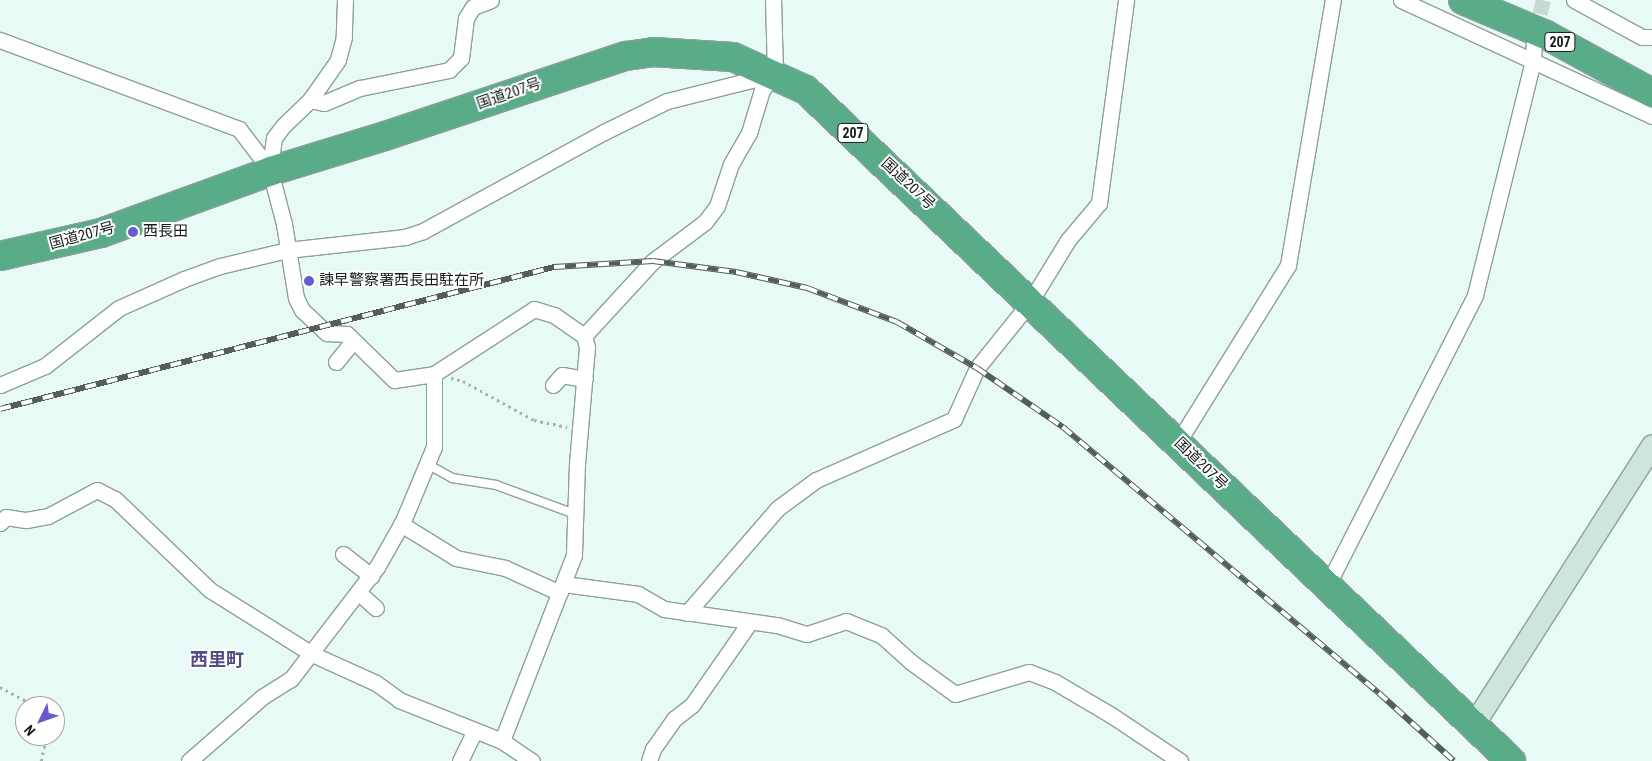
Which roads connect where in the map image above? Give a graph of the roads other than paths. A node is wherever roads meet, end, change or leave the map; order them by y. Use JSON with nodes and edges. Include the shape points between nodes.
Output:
{"nodes":[{"id":1,"x":344,"y":0,"type":"edge"},
{"id":2,"x":491,"y":0,"type":"edge"},
{"id":3,"x":773,"y":0,"type":"edge"},
{"id":4,"x":1126,"y":0,"type":"edge"},
{"id":5,"x":1333,"y":0,"type":"edge"},
{"id":6,"x":1401,"y":0,"type":"edge"},
{"id":7,"x":1463,"y":0,"type":"edge"},
{"id":8,"x":1506,"y":0,"type":"edge"},
{"id":9,"x":1574,"y":0,"type":"edge"},
{"id":10,"x":1652,"y":37,"type":"edge"},
{"id":11,"x":0,"y":40,"type":"edge"},
{"id":12,"x":1534,"y":42,"type":"tunnel mouth"},
{"id":13,"x":1533,"y":60,"type":"junction"},
{"id":14,"x":1652,"y":73,"type":"edge"},
{"id":15,"x":775,"y":74,"type":"junction"},
{"id":16,"x":1652,"y":93,"type":"edge"},
{"id":17,"x":310,"y":100,"type":"junction"},
{"id":18,"x":1652,"y":116,"type":"edge"},
{"id":19,"x":271,"y":170,"type":"junction"},
{"id":20,"x":287,"y":250,"type":"junction"},
{"id":21,"x":0,"y":256,"type":"edge"},
{"id":22,"x":1030,"y":302,"type":"junction"},
{"id":23,"x":584,"y":336,"type":"junction"},
{"id":24,"x":353,"y":342,"type":"junction"},
{"id":25,"x":336,"y":362,"type":"dead end"},
{"id":26,"x":434,"y":374,"type":"junction"},
{"id":27,"x":585,"y":379,"type":"junction"},
{"id":28,"x":0,"y":385,"type":"edge"},
{"id":29,"x":554,"y":385,"type":"dead end"},
{"id":30,"x":1178,"y":442,"type":"junction"},
{"id":31,"x":1652,"y":445,"type":"edge"},
{"id":32,"x":427,"y":464,"type":"junction"},
{"id":33,"x":575,"y":514,"type":"junction"},
{"id":34,"x":0,"y":523,"type":"edge"},
{"id":35,"x":401,"y":524,"type":"junction"},
{"id":36,"x":343,"y":554,"type":"dead end"},
{"id":37,"x":371,"y":576,"type":"junction"},
{"id":38,"x":1326,"y":586,"type":"junction"},
{"id":39,"x":562,"y":588,"type":"junction"},
{"id":40,"x":358,"y":592,"type":"junction"},
{"id":41,"x":376,"y":608,"type":"dead end"},
{"id":42,"x":686,"y":613,"type":"junction"},
{"id":43,"x":750,"y":622,"type":"junction"},
{"id":44,"x":312,"y":654,"type":"junction"},
{"id":45,"x":1473,"y":725,"type":"junction"},
{"id":46,"x":474,"y":732,"type":"junction"},
{"id":47,"x":502,"y":740,"type":"junction"},
{"id":48,"x":189,"y":761,"type":"edge"},
{"id":49,"x":460,"y":761,"type":"edge"},
{"id":50,"x":532,"y":761,"type":"edge"},
{"id":51,"x":649,"y":761,"type":"edge"},
{"id":52,"x":1180,"y":761,"type":"edge"},
{"id":53,"x":1511,"y":761,"type":"edge"}],
"edges":[{"from":1,"to":17,"type":"street","via":[[344,38],[338,60]]},
{"from":2,"to":17,"type":"street","via":[[472,7],[466,18],[461,58],[449,70],[360,88],[324,103]]},
{"from":3,"to":15,"type":"street"},
{"from":4,"to":22,"type":"street","via":[[1099,203],[1068,240]]},
{"from":5,"to":30,"type":"street","via":[[1288,265]]},
{"from":6,"to":13,"type":"street"},
{"from":7,"to":16,"type":"highway","number":"207","via":[[1546,34]]},
{"from":8,"to":14,"type":"highway","number":"207","via":[[1547,17]]},
{"from":9,"to":10,"type":"street","via":[[1642,37]]},
{"from":11,"to":19,"type":"street","via":[[239,129]]},
{"from":12,"to":13,"type":"street"},
{"from":13,"to":18,"type":"street"},
{"from":13,"to":38,"type":"street","via":[[1475,295]]},
{"from":15,"to":19,"type":"highway","name":"国道207号","number":"207","via":[[733,57],[704,53],[653,52],[626,56]]},
{"from":15,"to":20,"type":"street","via":[[667,101],[423,231],[405,237]]},
{"from":15,"to":22,"type":"highway","name":"国道207号","number":"207","via":[[806,90]]},
{"from":15,"to":23,"type":"street","via":[[762,90],[749,133],[731,164],[717,206],[705,222],[654,261]]},
{"from":17,"to":19,"type":"street","via":[[274,138]]},
{"from":19,"to":20,"type":"street"},
{"from":19,"to":21,"type":"highway","name":"国道207号","number":"207","via":[[102,232]]},
{"from":20,"to":24,"type":"street","via":[[296,298],[306,316],[327,333],[347,334]]},
{"from":20,"to":28,"type":"street","via":[[220,266],[119,308],[45,366]]},
{"from":22,"to":30,"type":"highway","name":"国道207号","number":"207"},
{"from":22,"to":42,"type":"street","via":[[977,368],[954,420],[816,480],[778,508]]},
{"from":23,"to":26,"type":"street","via":[[554,315],[534,309]]},
{"from":23,"to":27,"type":"street","via":[[588,347]]},
{"from":24,"to":25,"type":"street"},
{"from":24,"to":26,"type":"street","via":[[394,380]]},
{"from":26,"to":32,"type":"street","via":[[434,447]]},
{"from":27,"to":29,"type":"street","via":[[562,375]]},
{"from":27,"to":33,"type":"street"},
{"from":30,"to":38,"type":"highway","name":"国道207号","number":"207"},
{"from":31,"to":45,"type":"street"},
{"from":32,"to":33,"type":"lane","via":[[452,478],[496,485]]},
{"from":32,"to":35,"type":"street"},
{"from":33,"to":39,"type":"street","via":[[574,556]]},
{"from":34,"to":44,"type":"street","via":[[6,517],[26,520],[48,516],[97,490],[115,499],[210,590]]},
{"from":35,"to":37,"type":"street"},
{"from":35,"to":39,"type":"street","via":[[456,558],[505,568]]},
{"from":36,"to":37,"type":"street"},
{"from":37,"to":40,"type":"street"},
{"from":38,"to":45,"type":"highway","name":"国道207号","number":"207"},
{"from":39,"to":42,"type":"street","via":[[638,594],[664,609]]},
{"from":39,"to":47,"type":"street","via":[[532,657],[526,683]]},
{"from":40,"to":41,"type":"street"},
{"from":40,"to":44,"type":"street"},
{"from":42,"to":43,"type":"street"},
{"from":43,"to":51,"type":"street","via":[[692,704],[674,719],[653,748]]},
{"from":43,"to":52,"type":"street","via":[[777,625],[807,634],[846,621],[881,635],[954,694],[1029,672],[1055,682],[1103,710]]},
{"from":44,"to":46,"type":"street","via":[[376,683],[398,700]]},
{"from":44,"to":48,"type":"street","via":[[291,679],[262,698]]},
{"from":45,"to":53,"type":"highway","name":"国道207号","number":"207"},
{"from":46,"to":47,"type":"street"},
{"from":46,"to":49,"type":"street"},
{"from":47,"to":50,"type":"street"}]}
